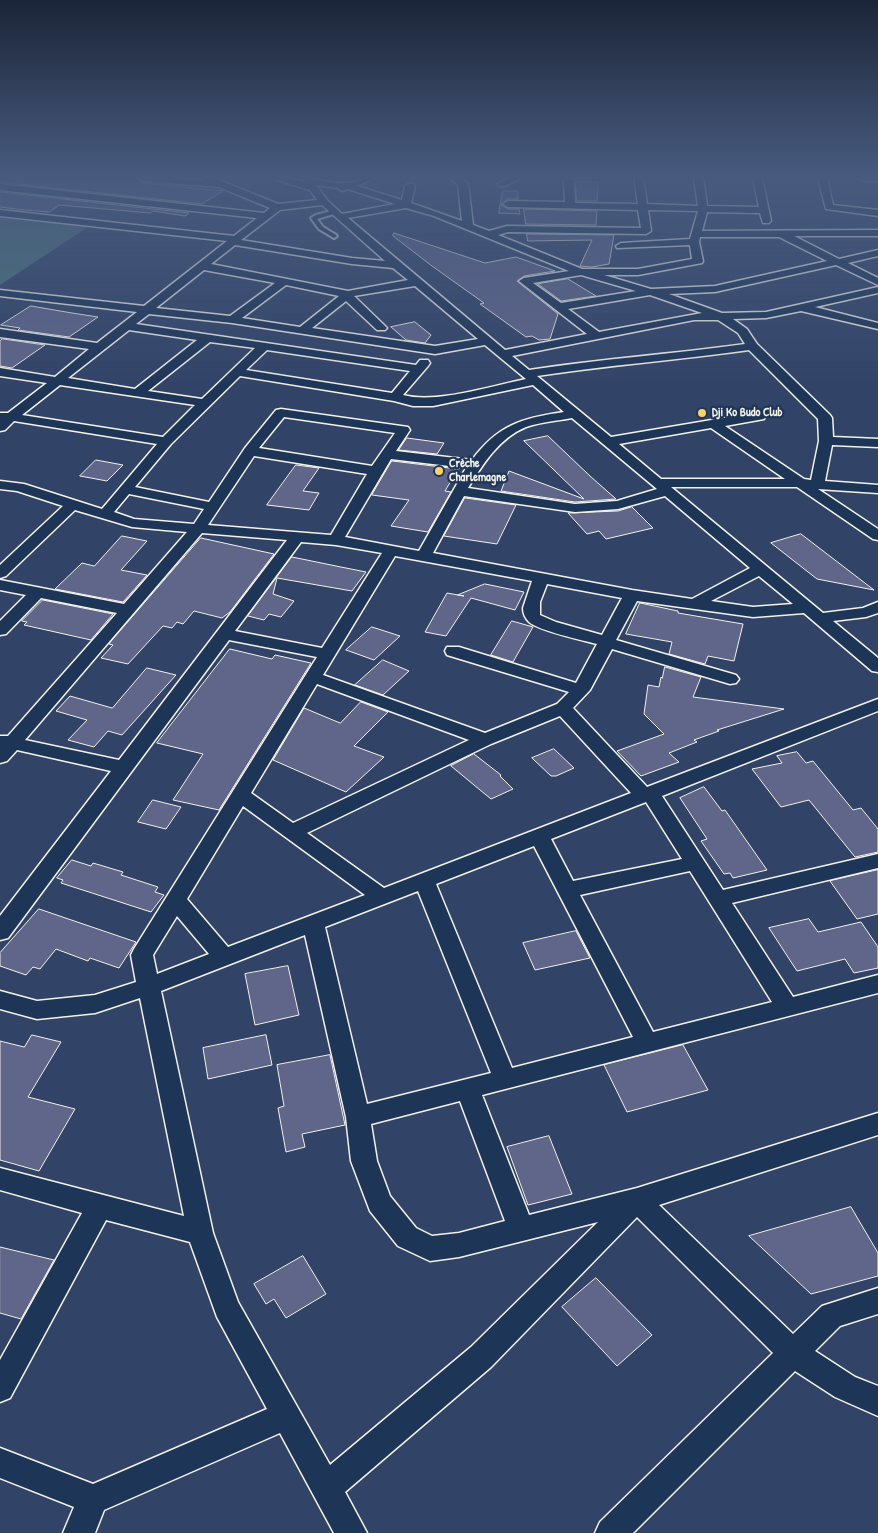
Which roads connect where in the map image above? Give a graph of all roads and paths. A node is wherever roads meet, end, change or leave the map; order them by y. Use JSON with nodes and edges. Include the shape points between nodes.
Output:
{"nodes":[{"id":1,"x":223,"y":250,"type":"edge"},
{"id":2,"x":284,"y":250,"type":"edge"},
{"id":3,"x":379,"y":250,"type":"edge"},
{"id":4,"x":527,"y":250,"type":"edge"},
{"id":5,"x":697,"y":250,"type":"edge"},
{"id":6,"x":810,"y":250,"type":"edge"},
{"id":7,"x":878,"y":254,"type":"edge"},
{"id":8,"x":838,"y":262,"type":"junction"},
{"id":9,"x":396,"y":264,"type":"junction"},
{"id":10,"x":202,"y":266,"type":"junction"},
{"id":11,"x":581,"y":272,"type":"junction"},
{"id":12,"x":284,"y":282,"type":"junction"},
{"id":13,"x":417,"y":282,"type":"junction"},
{"id":14,"x":878,"y":282,"type":"edge"},
{"id":15,"x":878,"y":290,"type":"edge"},
{"id":16,"x":651,"y":292,"type":"junction"},
{"id":17,"x":0,"y":293,"type":"edge"},
{"id":18,"x":347,"y":295,"type":"junction"},
{"id":19,"x":558,"y":307,"type":"junction"},
{"id":20,"x":800,"y":307,"type":"junction"},
{"id":21,"x":147,"y":310,"type":"junction"},
{"id":22,"x":720,"y":316,"type":"junction"},
{"id":23,"x":232,"y":320,"type":"junction"},
{"id":24,"x":126,"y":326,"type":"junction"},
{"id":25,"x":878,"y":326,"type":"edge"},
{"id":26,"x":380,"y":328,"type":"dead end"},
{"id":27,"x":303,"y":330,"type":"junction"},
{"id":28,"x":0,"y":333,"type":"edge"},
{"id":29,"x":597,"y":336,"type":"junction"},
{"id":30,"x":207,"y":338,"type":"junction"},
{"id":31,"x":487,"y":341,"type":"junction"},
{"id":32,"x":264,"y":346,"type":"junction"},
{"id":33,"x":752,"y":346,"type":"junction"},
{"id":34,"x":99,"y":347,"type":"junction"},
{"id":35,"x":435,"y":350,"type":"junction"},
{"id":36,"x":503,"y":354,"type":"junction"},
{"id":37,"x":419,"y":369,"type":"junction"},
{"id":38,"x":0,"y":372,"type":"edge"},
{"id":39,"x":237,"y":372,"type":"junction"},
{"id":40,"x":530,"y":378,"type":"junction"},
{"id":41,"x":57,"y":381,"type":"junction"},
{"id":42,"x":138,"y":392,"type":"junction"},
{"id":43,"x":395,"y":397,"type":"junction"},
{"id":44,"x":205,"y":403,"type":"junction"},
{"id":45,"x":573,"y":414,"type":"junction"},
{"id":46,"x":5,"y":416,"type":"edge"},
{"id":47,"x":759,"y":416,"type":"dead end"},
{"id":48,"x":714,"y":424,"type":"junction"},
{"id":49,"x":0,"y":427,"type":"edge"},
{"id":50,"x":166,"y":441,"type":"junction"},
{"id":51,"x":826,"y":441,"type":"junction"},
{"id":52,"x":607,"y":442,"type":"junction"},
{"id":53,"x":878,"y":443,"type":"edge"},
{"id":54,"x":250,"y":451,"type":"junction"},
{"id":55,"x":387,"y":454,"type":"junction"},
{"id":56,"x":475,"y":465,"type":"junction"},
{"id":57,"x":376,"y":471,"type":"junction"},
{"id":58,"x":801,"y":483,"type":"junction"},
{"id":59,"x":818,"y":484,"type":"junction"},
{"id":60,"x":0,"y":485,"type":"edge"},
{"id":61,"x":662,"y":487,"type":"junction"},
{"id":62,"x":125,"y":489,"type":"junction"},
{"id":63,"x":878,"y":489,"type":"edge"},
{"id":64,"x":461,"y":491,"type":"junction"},
{"id":65,"x":72,"y":505,"type":"junction"},
{"id":66,"x":213,"y":507,"type":"junction"},
{"id":67,"x":104,"y":515,"type":"junction"},
{"id":68,"x":198,"y":529,"type":"junction"},
{"id":69,"x":298,"y":536,"type":"junction"},
{"id":70,"x":878,"y":536,"type":"edge"},
{"id":71,"x":336,"y":540,"type":"junction"},
{"id":72,"x":392,"y":550,"type":"junction"},
{"id":73,"x":424,"y":556,"type":"junction"},
{"id":74,"x":762,"y":569,"type":"junction"},
{"id":75,"x":0,"y":573,"type":"edge"},
{"id":76,"x":541,"y":578,"type":"junction"},
{"id":77,"x":0,"y":585,"type":"edge"},
{"id":78,"x":38,"y":592,"type":"junction"},
{"id":79,"x":632,"y":595,"type":"junction"},
{"id":80,"x":694,"y":604,"type":"junction"},
{"id":81,"x":878,"y":606,"type":"edge"},
{"id":82,"x":128,"y":610,"type":"junction"},
{"id":83,"x":814,"y":613,"type":"junction"},
{"id":84,"x":0,"y":630,"type":"edge"},
{"id":85,"x":224,"y":634,"type":"junction"},
{"id":86,"x":606,"y":642,"type":"junction"},
{"id":87,"x":453,"y":651,"type":"dead end"},
{"id":88,"x":328,"y":654,"type":"junction"},
{"id":89,"x":878,"y":667,"type":"edge"},
{"id":90,"x":313,"y":678,"type":"junction"},
{"id":91,"x":730,"y":679,"type":"dead end"},
{"id":92,"x":581,"y":690,"type":"junction"},
{"id":93,"x":878,"y":705,"type":"edge"},
{"id":94,"x":563,"y":708,"type":"junction"},
{"id":95,"x":485,"y":740,"type":"junction"},
{"id":96,"x":7,"y":741,"type":"edge"},
{"id":97,"x":0,"y":757,"type":"edge"},
{"id":98,"x":124,"y":767,"type":"junction"},
{"id":99,"x":241,"y":794,"type":"junction"},
{"id":100,"x":647,"y":794,"type":"junction"},
{"id":101,"x":291,"y":832,"type":"junction"},
{"id":102,"x":539,"y":836,"type":"junction"},
{"id":103,"x":878,"y":861,"type":"edge"},
{"id":104,"x":695,"y":863,"type":"junction"},
{"id":105,"x":424,"y":880,"type":"junction"},
{"id":106,"x":568,"y":890,"type":"junction"},
{"id":107,"x":382,"y":896,"type":"junction"},
{"id":108,"x":718,"y":899,"type":"junction"},
{"id":109,"x":176,"y":900,"type":"junction"},
{"id":110,"x":313,"y":923,"type":"junction"},
{"id":111,"x":0,"y":932,"type":"edge"},
{"id":112,"x":224,"y":957,"type":"junction"},
{"id":113,"x":878,"y":984,"type":"edge"},
{"id":114,"x":148,"y":987,"type":"junction"},
{"id":115,"x":0,"y":1000,"type":"edge"},
{"id":116,"x":787,"y":1007,"type":"junction"},
{"id":117,"x":648,"y":1042,"type":"junction"},
{"id":118,"x":504,"y":1079,"type":"junction"},
{"id":119,"x":467,"y":1089,"type":"junction"},
{"id":120,"x":358,"y":1117,"type":"junction"},
{"id":121,"x":878,"y":1124,"type":"edge"},
{"id":122,"x":0,"y":1179,"type":"edge"},
{"id":123,"x":637,"y":1200,"type":"junction"},
{"id":124,"x":100,"y":1206,"type":"junction"},
{"id":125,"x":521,"y":1228,"type":"junction"},
{"id":126,"x":200,"y":1233,"type":"junction"},
{"id":127,"x":878,"y":1301,"type":"edge"},
{"id":128,"x":794,"y":1354,"type":"junction"},
{"id":129,"x":0,"y":1388,"type":"edge"},
{"id":130,"x":878,"y":1401,"type":"edge"},
{"id":131,"x":287,"y":1415,"type":"junction"},
{"id":132,"x":0,"y":1463,"type":"edge"},
{"id":133,"x":327,"y":1487,"type":"junction"},
{"id":134,"x":93,"y":1499,"type":"junction"},
{"id":135,"x":79,"y":1533,"type":"edge"},
{"id":136,"x":351,"y":1533,"type":"edge"},
{"id":137,"x":611,"y":1533,"type":"edge"}],
"edges":[{"from":1,"to":10,"type":"street"},
{"from":2,"to":9,"type":"street","via":[[352,261]]},
{"from":3,"to":9,"type":"street"},
{"from":4,"to":11,"type":"street"},
{"from":5,"to":11,"type":"street","via":[[698,260],[638,272]]},
{"from":6,"to":8,"type":"street"},
{"from":7,"to":8,"type":"street"},
{"from":8,"to":14,"type":"street"},
{"from":8,"to":16,"type":"street","via":[[716,289]]},
{"from":9,"to":13,"type":"street"},
{"from":10,"to":12,"type":"street"},
{"from":10,"to":21,"type":"street"},
{"from":11,"to":16,"type":"street"},
{"from":11,"to":19,"type":"street","via":[[524,282]]},
{"from":12,"to":18,"type":"street"},
{"from":12,"to":23,"type":"street"},
{"from":13,"to":18,"type":"street"},
{"from":13,"to":31,"type":"street"},
{"from":15,"to":20,"type":"street"},
{"from":16,"to":19,"type":"street"},
{"from":16,"to":22,"type":"street"},
{"from":17,"to":21,"type":"street"},
{"from":18,"to":26,"type":"street"},
{"from":18,"to":27,"type":"street"},
{"from":19,"to":29,"type":"street"},
{"from":20,"to":22,"type":"street","via":[[766,315]]},
{"from":20,"to":25,"type":"street"},
{"from":21,"to":23,"type":"street"},
{"from":21,"to":24,"type":"street"},
{"from":22,"to":29,"type":"street","via":[[694,317]]},
{"from":22,"to":33,"type":"street","via":[[743,331]]},
{"from":23,"to":27,"type":"street"},
{"from":24,"to":30,"type":"street"},
{"from":24,"to":34,"type":"street"},
{"from":27,"to":35,"type":"street"},
{"from":28,"to":34,"type":"street"},
{"from":29,"to":36,"type":"street"},
{"from":30,"to":32,"type":"street"},
{"from":30,"to":42,"type":"street"},
{"from":31,"to":35,"type":"street"},
{"from":31,"to":36,"type":"street"},
{"from":32,"to":37,"type":"street"},
{"from":32,"to":39,"type":"street"},
{"from":33,"to":40,"type":"street","via":[[677,357],[599,363]]},
{"from":33,"to":51,"type":"street","via":[[825,418]]},
{"from":34,"to":41,"type":"street"},
{"from":35,"to":37,"type":"street"},
{"from":36,"to":40,"type":"street"},
{"from":37,"to":43,"type":"street"},
{"from":38,"to":41,"type":"street"},
{"from":39,"to":43,"type":"street"},
{"from":39,"to":44,"type":"street"},
{"from":40,"to":43,"type":"street","via":[[433,402],[413,402]]},
{"from":40,"to":45,"type":"street"},
{"from":41,"to":42,"type":"street"},
{"from":41,"to":46,"type":"street"},
{"from":42,"to":44,"type":"street"},
{"from":44,"to":50,"type":"street"},
{"from":45,"to":52,"type":"street"},
{"from":45,"to":56,"type":"street","via":[[522,424],[507,431]]},
{"from":46,"to":49,"type":"street"},
{"from":46,"to":50,"type":"street"},
{"from":47,"to":48,"type":"street"},
{"from":48,"to":52,"type":"street"},
{"from":48,"to":58,"type":"street"},
{"from":50,"to":62,"type":"street"},
{"from":51,"to":53,"type":"street"},
{"from":51,"to":59,"type":"street"},
{"from":52,"to":61,"type":"street"},
{"from":54,"to":55,"type":"street","via":[[282,413],[403,430]]},
{"from":54,"to":57,"type":"street"},
{"from":54,"to":66,"type":"street"},
{"from":55,"to":56,"type":"street"},
{"from":55,"to":57,"type":"street"},
{"from":56,"to":64,"type":"street"},
{"from":57,"to":71,"type":"street"},
{"from":58,"to":59,"type":"street"},
{"from":58,"to":61,"type":"street"},
{"from":58,"to":70,"type":"street"},
{"from":59,"to":63,"type":"street"},
{"from":60,"to":65,"type":"street"},
{"from":61,"to":64,"type":"street","via":[[618,504],[575,508]]},
{"from":61,"to":74,"type":"street"},
{"from":62,"to":66,"type":"street"},
{"from":62,"to":67,"type":"street"},
{"from":64,"to":73,"type":"street"},
{"from":65,"to":67,"type":"street"},
{"from":65,"to":75,"type":"street"},
{"from":66,"to":68,"type":"street"},
{"from":67,"to":68,"type":"street","via":[[139,524]]},
{"from":68,"to":69,"type":"street"},
{"from":68,"to":82,"type":"street"},
{"from":69,"to":71,"type":"street"},
{"from":69,"to":85,"type":"street"},
{"from":71,"to":72,"type":"street"},
{"from":72,"to":73,"type":"street"},
{"from":72,"to":88,"type":"street"},
{"from":73,"to":76,"type":"street"},
{"from":74,"to":80,"type":"street"},
{"from":74,"to":83,"type":"street"},
{"from":76,"to":79,"type":"street"},
{"from":76,"to":86,"type":"street","via":[[532,603],[533,616],[550,625]]},
{"from":77,"to":78,"type":"street"},
{"from":78,"to":82,"type":"street"},
{"from":78,"to":84,"type":"street"},
{"from":79,"to":80,"type":"street"},
{"from":79,"to":86,"type":"street"},
{"from":80,"to":83,"type":"street","via":[[753,612]]},
{"from":81,"to":83,"type":"street","via":[[866,612]]},
{"from":82,"to":96,"type":"street"},
{"from":83,"to":89,"type":"street"},
{"from":85,"to":88,"type":"street"},
{"from":85,"to":98,"type":"street"},
{"from":86,"to":91,"type":"street"},
{"from":86,"to":92,"type":"street"},
{"from":87,"to":92,"type":"street"},
{"from":88,"to":90,"type":"street"},
{"from":90,"to":95,"type":"street"},
{"from":90,"to":99,"type":"street"},
{"from":92,"to":94,"type":"street"},
{"from":93,"to":100,"type":"street"},
{"from":94,"to":95,"type":"street"},
{"from":94,"to":100,"type":"street"},
{"from":95,"to":101,"type":"street"},
{"from":96,"to":97,"type":"street"},
{"from":96,"to":98,"type":"street"},
{"from":98,"to":111,"type":"street"},
{"from":99,"to":101,"type":"street"},
{"from":99,"to":109,"type":"street"},
{"from":100,"to":102,"type":"street"},
{"from":100,"to":104,"type":"street"},
{"from":101,"to":107,"type":"street"},
{"from":102,"to":105,"type":"street"},
{"from":102,"to":106,"type":"street"},
{"from":103,"to":108,"type":"street"},
{"from":104,"to":106,"type":"street"},
{"from":104,"to":108,"type":"street"},
{"from":105,"to":107,"type":"street"},
{"from":105,"to":118,"type":"street"},
{"from":106,"to":117,"type":"street"},
{"from":107,"to":110,"type":"street"},
{"from":108,"to":116,"type":"street"},
{"from":109,"to":112,"type":"street"},
{"from":109,"to":114,"type":"street","via":[[142,955]]},
{"from":110,"to":112,"type":"street"},
{"from":110,"to":120,"type":"street"},
{"from":112,"to":114,"type":"street"},
{"from":113,"to":116,"type":"street"},
{"from":114,"to":115,"type":"street","via":[[96,1004],[37,1010]]},
{"from":114,"to":126,"type":"street"},
{"from":116,"to":117,"type":"street"},
{"from":117,"to":118,"type":"street"},
{"from":118,"to":119,"type":"street"},
{"from":119,"to":120,"type":"street"},
{"from":119,"to":125,"type":"street"},
{"from":120,"to":125,"type":"street","via":[[364,1162],[379,1203],[407,1237],[430,1249],[459,1245]]},
{"from":121,"to":123,"type":"street"},
{"from":122,"to":124,"type":"street"},
{"from":123,"to":125,"type":"street"},
{"from":123,"to":128,"type":"street"},
{"from":123,"to":133,"type":"street","via":[[481,1357]]},
{"from":124,"to":126,"type":"street"},
{"from":124,"to":129,"type":"street"},
{"from":126,"to":131,"type":"street","via":[[227,1308]]},
{"from":127,"to":128,"type":"street","via":[[832,1315]]},
{"from":128,"to":130,"type":"street","via":[[845,1386]]},
{"from":128,"to":137,"type":"street"},
{"from":131,"to":133,"type":"street"},
{"from":131,"to":134,"type":"street"},
{"from":132,"to":134,"type":"street"},
{"from":133,"to":136,"type":"street"},
{"from":134,"to":135,"type":"street"}]}
